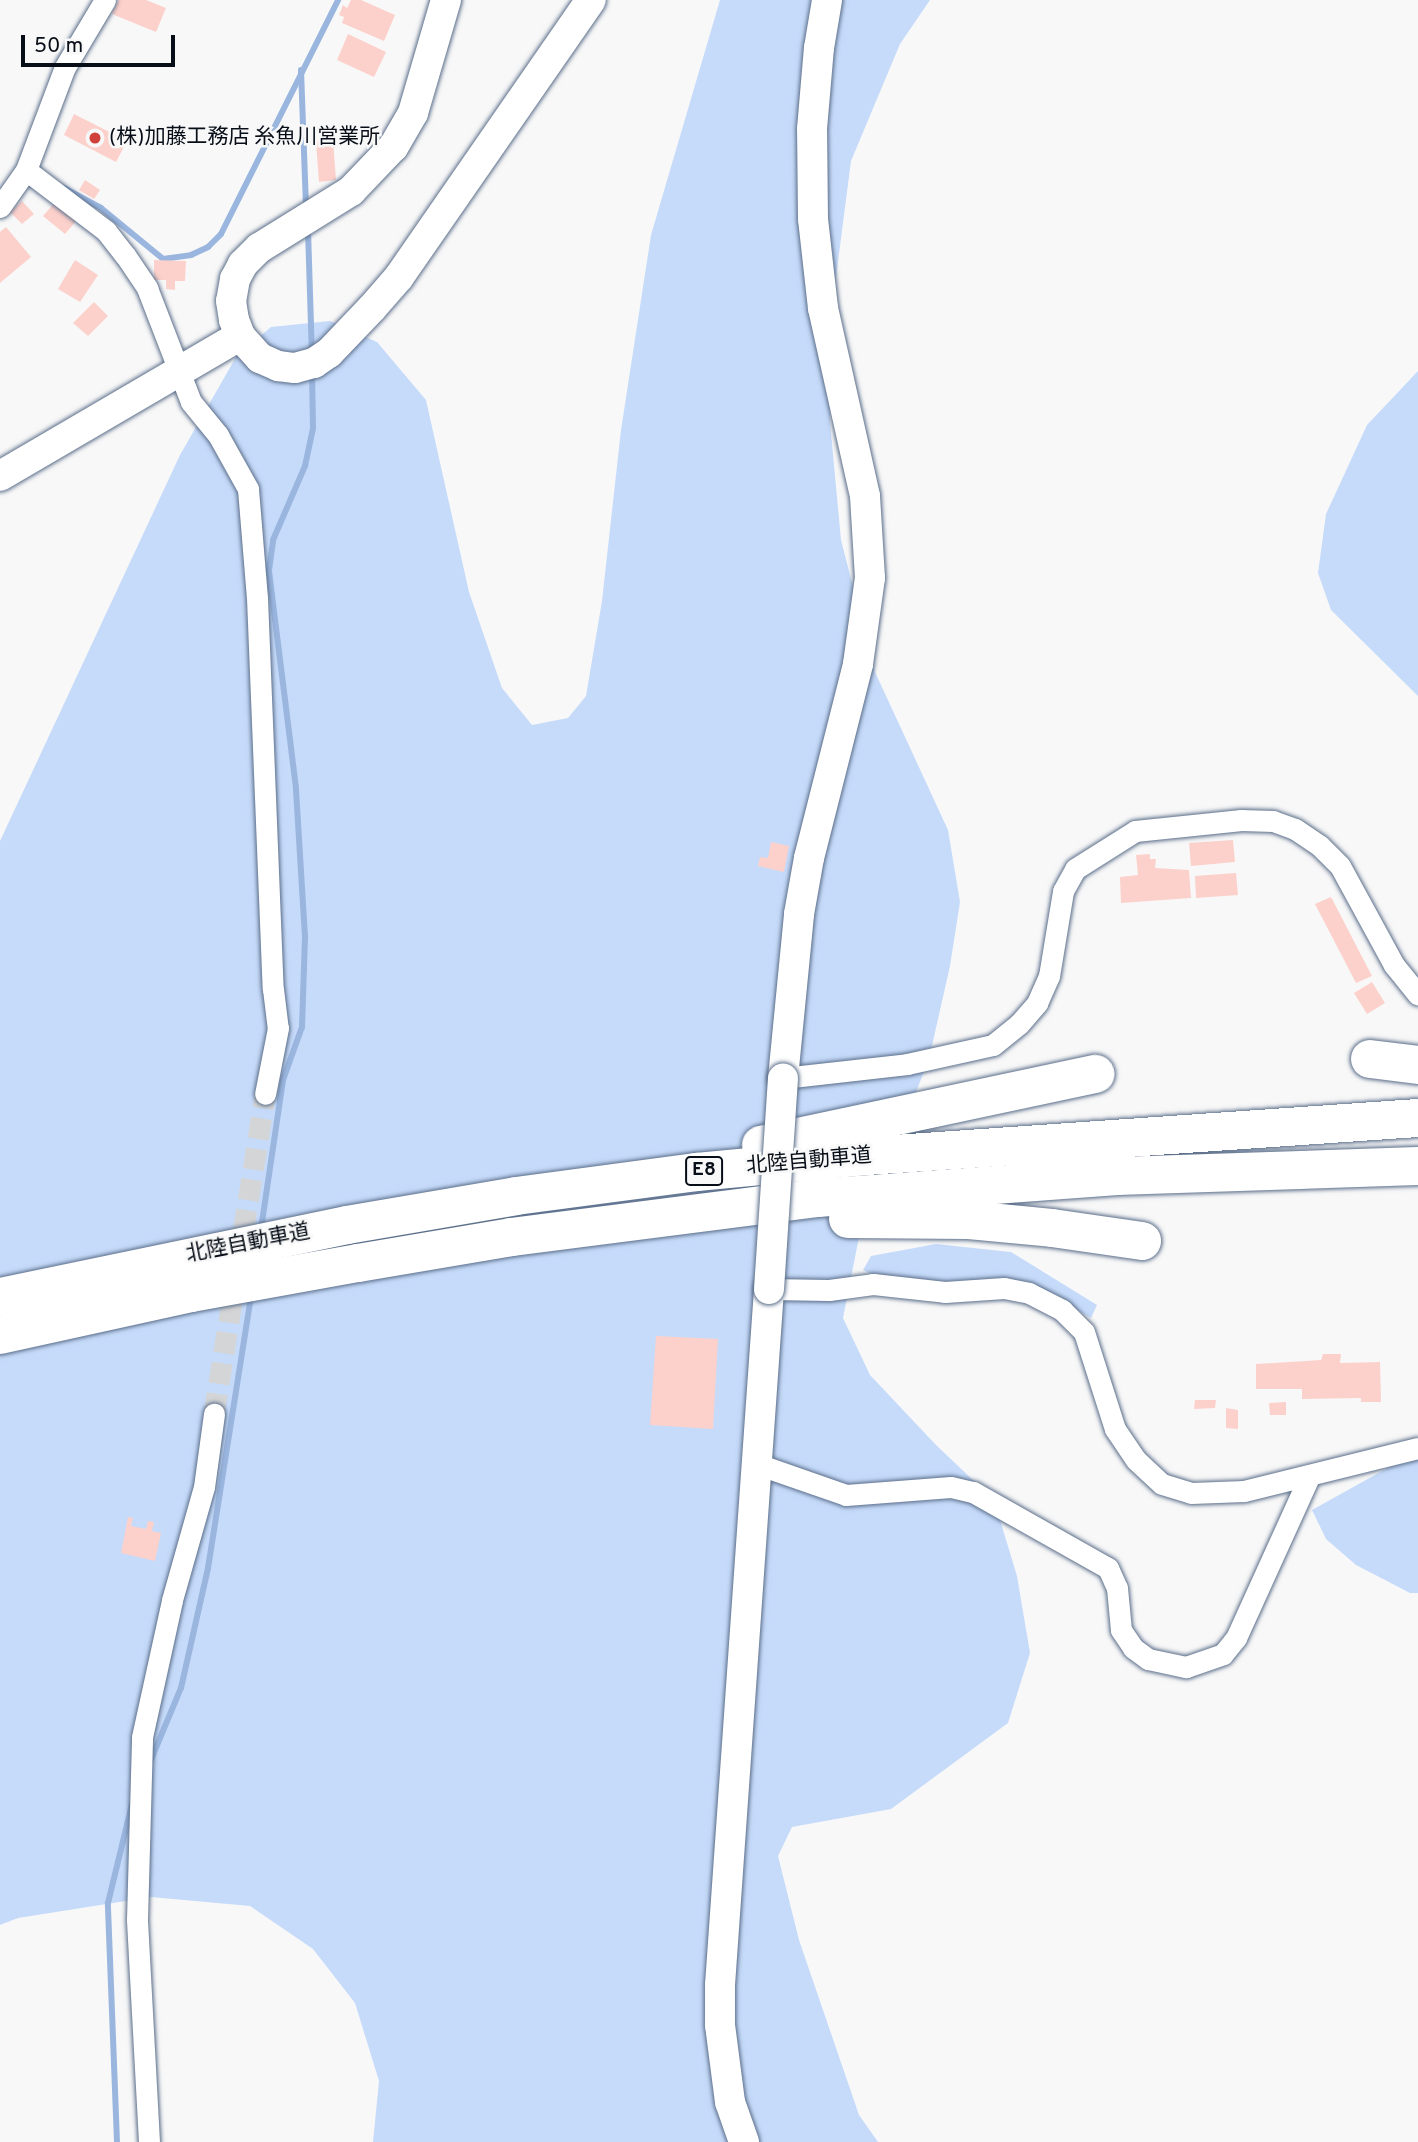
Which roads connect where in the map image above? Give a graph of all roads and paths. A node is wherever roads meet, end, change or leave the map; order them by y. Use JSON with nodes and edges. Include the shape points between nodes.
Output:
{"nodes":[{"id":1,"x":105,"y":0,"type":"edge"},
{"id":2,"x":446,"y":0,"type":"edge"},
{"id":3,"x":592,"y":0,"type":"edge"},
{"id":4,"x":827,"y":0,"type":"edge"},
{"id":5,"x":26,"y":170,"type":"junction"},
{"id":6,"x":0,"y":207,"type":"edge"},
{"id":7,"x":240,"y":336,"type":"junction"},
{"id":8,"x":180,"y":371,"type":"junction"},
{"id":9,"x":0,"y":476,"type":"edge"},
{"id":10,"x":1418,"y":995,"type":"edge"},
{"id":11,"x":1370,"y":1059,"type":"dead end"},
{"id":12,"x":1418,"y":1065,"type":"edge"},
{"id":13,"x":1096,"y":1074,"type":"dead end"},
{"id":14,"x":783,"y":1078,"type":"junction"},
{"id":15,"x":265,"y":1094,"type":"tunnel mouth"},
{"id":16,"x":1418,"y":1118,"type":"edge"},
{"id":17,"x":1418,"y":1166,"type":"edge"},
{"id":18,"x":516,"y":1196,"type":"junction"},
{"id":19,"x":1142,"y":1241,"type":"dead end"},
{"id":20,"x":358,"y":1263,"type":"junction"},
{"id":21,"x":769,"y":1289,"type":"junction"},
{"id":22,"x":0,"y":1297,"type":"edge"},
{"id":23,"x":0,"y":1335,"type":"edge"},
{"id":24,"x":215,"y":1414,"type":"tunnel mouth"},
{"id":25,"x":1418,"y":1448,"type":"edge"},
{"id":26,"x":757,"y":1464,"type":"junction"},
{"id":27,"x":1310,"y":1475,"type":"junction"},
{"id":28,"x":149,"y":2142,"type":"edge"},
{"id":29,"x":744,"y":2142,"type":"edge"}],
"edges":[{"from":1,"to":5,"type":"street","via":[[65,67]]},
{"from":2,"to":7,"type":"street","via":[[412,113],[393,147],[351,191],[258,248],[243,264],[231,301]]},
{"from":3,"to":7,"type":"street","via":[[399,277],[329,353],[295,368],[278,366],[260,358]]},
{"from":4,"to":14,"type":"street","via":[[812,129],[813,219],[823,308],[865,496],[870,578],[858,664],[801,903]]},
{"from":5,"to":6,"type":"street"},
{"from":5,"to":8,"type":"street","via":[[106,230],[147,288]]},
{"from":7,"to":8,"type":"street"},
{"from":8,"to":9,"type":"street"},
{"from":8,"to":15,"type":"street","via":[[191,402],[218,435],[248,489],[278,1027]]},
{"from":10,"to":14,"type":"street","via":[[1394,965],[1340,866],[1295,829],[1273,821],[1241,820],[1135,831],[1075,869],[1063,891],[1049,976],[1037,1003],[993,1045],[907,1064]]},
{"from":11,"to":12,"type":"highway"},
{"from":13,"to":18,"type":"highway"},
{"from":14,"to":21,"type":"street","bridge":true},
{"from":16,"to":18,"type":"highway","name":"北陸自動車道","number":"E8","via":[[866,1156]]},
{"from":17,"to":20,"type":"highway","name":"北陸自動車道","number":"E8","via":[[1116,1176],[817,1198],[512,1237]]},
{"from":18,"to":22,"type":"highway","name":"北陸自動車道","number":"E8","via":[[184,1256]]},
{"from":19,"to":20,"type":"highway","via":[[1024,1225],[882,1218],[719,1226]]},
{"from":20,"to":23,"type":"highway","name":"北陸自動車道","number":"E8","via":[[191,1293]]},
{"from":21,"to":26,"type":"street"},
{"from":21,"to":27,"type":"street","via":[[829,1290],[873,1284],[945,1292],[1004,1288],[1029,1293],[1062,1310],[1084,1332],[1115,1429],[1136,1460],[1162,1484],[1191,1493],[1244,1491]]},
{"from":24,"to":28,"type":"street","via":[[204,1487],[172,1600],[142,1737],[137,1919]]},
{"from":25,"to":27,"type":"street"},
{"from":26,"to":27,"type":"street","via":[[846,1495],[951,1487],[973,1492],[1108,1568],[1117,1588],[1121,1630],[1133,1648],[1148,1659],[1186,1667],[1223,1654],[1236,1638]]},
{"from":26,"to":29,"type":"street","via":[[720,1985],[730,2102]]}]}
